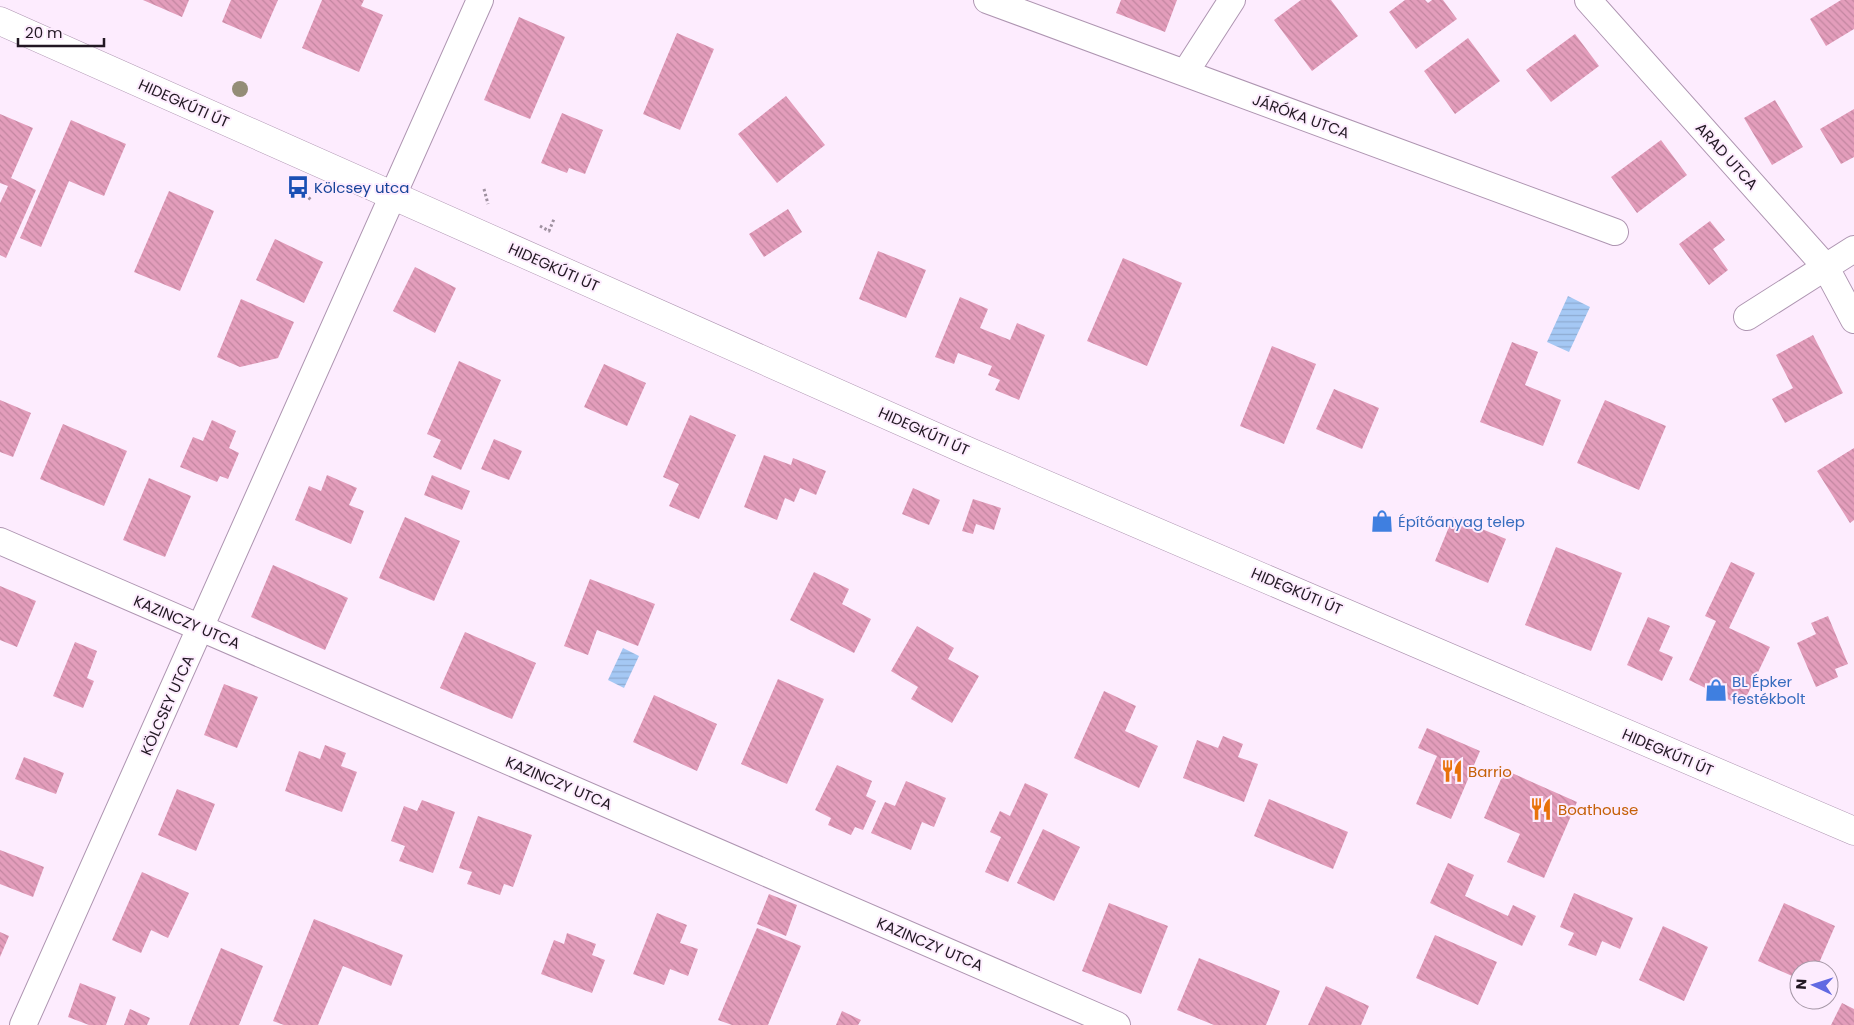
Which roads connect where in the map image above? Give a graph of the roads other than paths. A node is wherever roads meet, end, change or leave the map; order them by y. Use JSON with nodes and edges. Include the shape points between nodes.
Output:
{"nodes":[{"id":1,"x":480,"y":0,"type":"edge"},
{"id":2,"x":987,"y":0,"type":"edge"},
{"id":3,"x":1232,"y":0,"type":"edge"},
{"id":4,"x":1588,"y":0,"type":"edge"},
{"id":5,"x":0,"y":21,"type":"edge"},
{"id":6,"x":1185,"y":73,"type":"junction"},
{"id":7,"x":391,"y":195,"type":"junction"},
{"id":8,"x":1615,"y":232,"type":"dead end"},
{"id":9,"x":1854,"y":249,"type":"edge"},
{"id":10,"x":1825,"y":266,"type":"junction"},
{"id":11,"x":1747,"y":317,"type":"dead end"},
{"id":12,"x":1854,"y":320,"type":"edge"},
{"id":13,"x":0,"y":541,"type":"edge"},
{"id":14,"x":202,"y":628,"type":"junction"},
{"id":15,"x":1854,"y":831,"type":"edge"},
{"id":16,"x":23,"y":1025,"type":"edge"},
{"id":17,"x":1117,"y":1025,"type":"edge"}],
"edges":[{"from":1,"to":7,"type":"street","name":"KÖLCSEY UTCA"},
{"from":2,"to":6,"type":"street","name":"JÁRÓKA UTCA"},
{"from":3,"to":6,"type":"street"},
{"from":4,"to":10,"type":"street","name":"ARAD UTCA"},
{"from":5,"to":7,"type":"main road","name":"HIDEGKÚTI ÚT"},
{"from":6,"to":8,"type":"street","name":"JÁRÓKA UTCA"},
{"from":7,"to":14,"type":"street","name":"KÖLCSEY UTCA"},
{"from":7,"to":15,"type":"main road","name":"HIDEGKÚTI ÚT","via":[[970,452]]},
{"from":9,"to":10,"type":"street"},
{"from":10,"to":11,"type":"street"},
{"from":10,"to":12,"type":"street","name":"ARAD UTCA"},
{"from":13,"to":14,"type":"street","name":"KAZINCZY UTCA"},
{"from":14,"to":16,"type":"street","name":"KÖLCSEY UTCA"},
{"from":14,"to":17,"type":"street","name":"KAZINCZY UTCA"}]}
